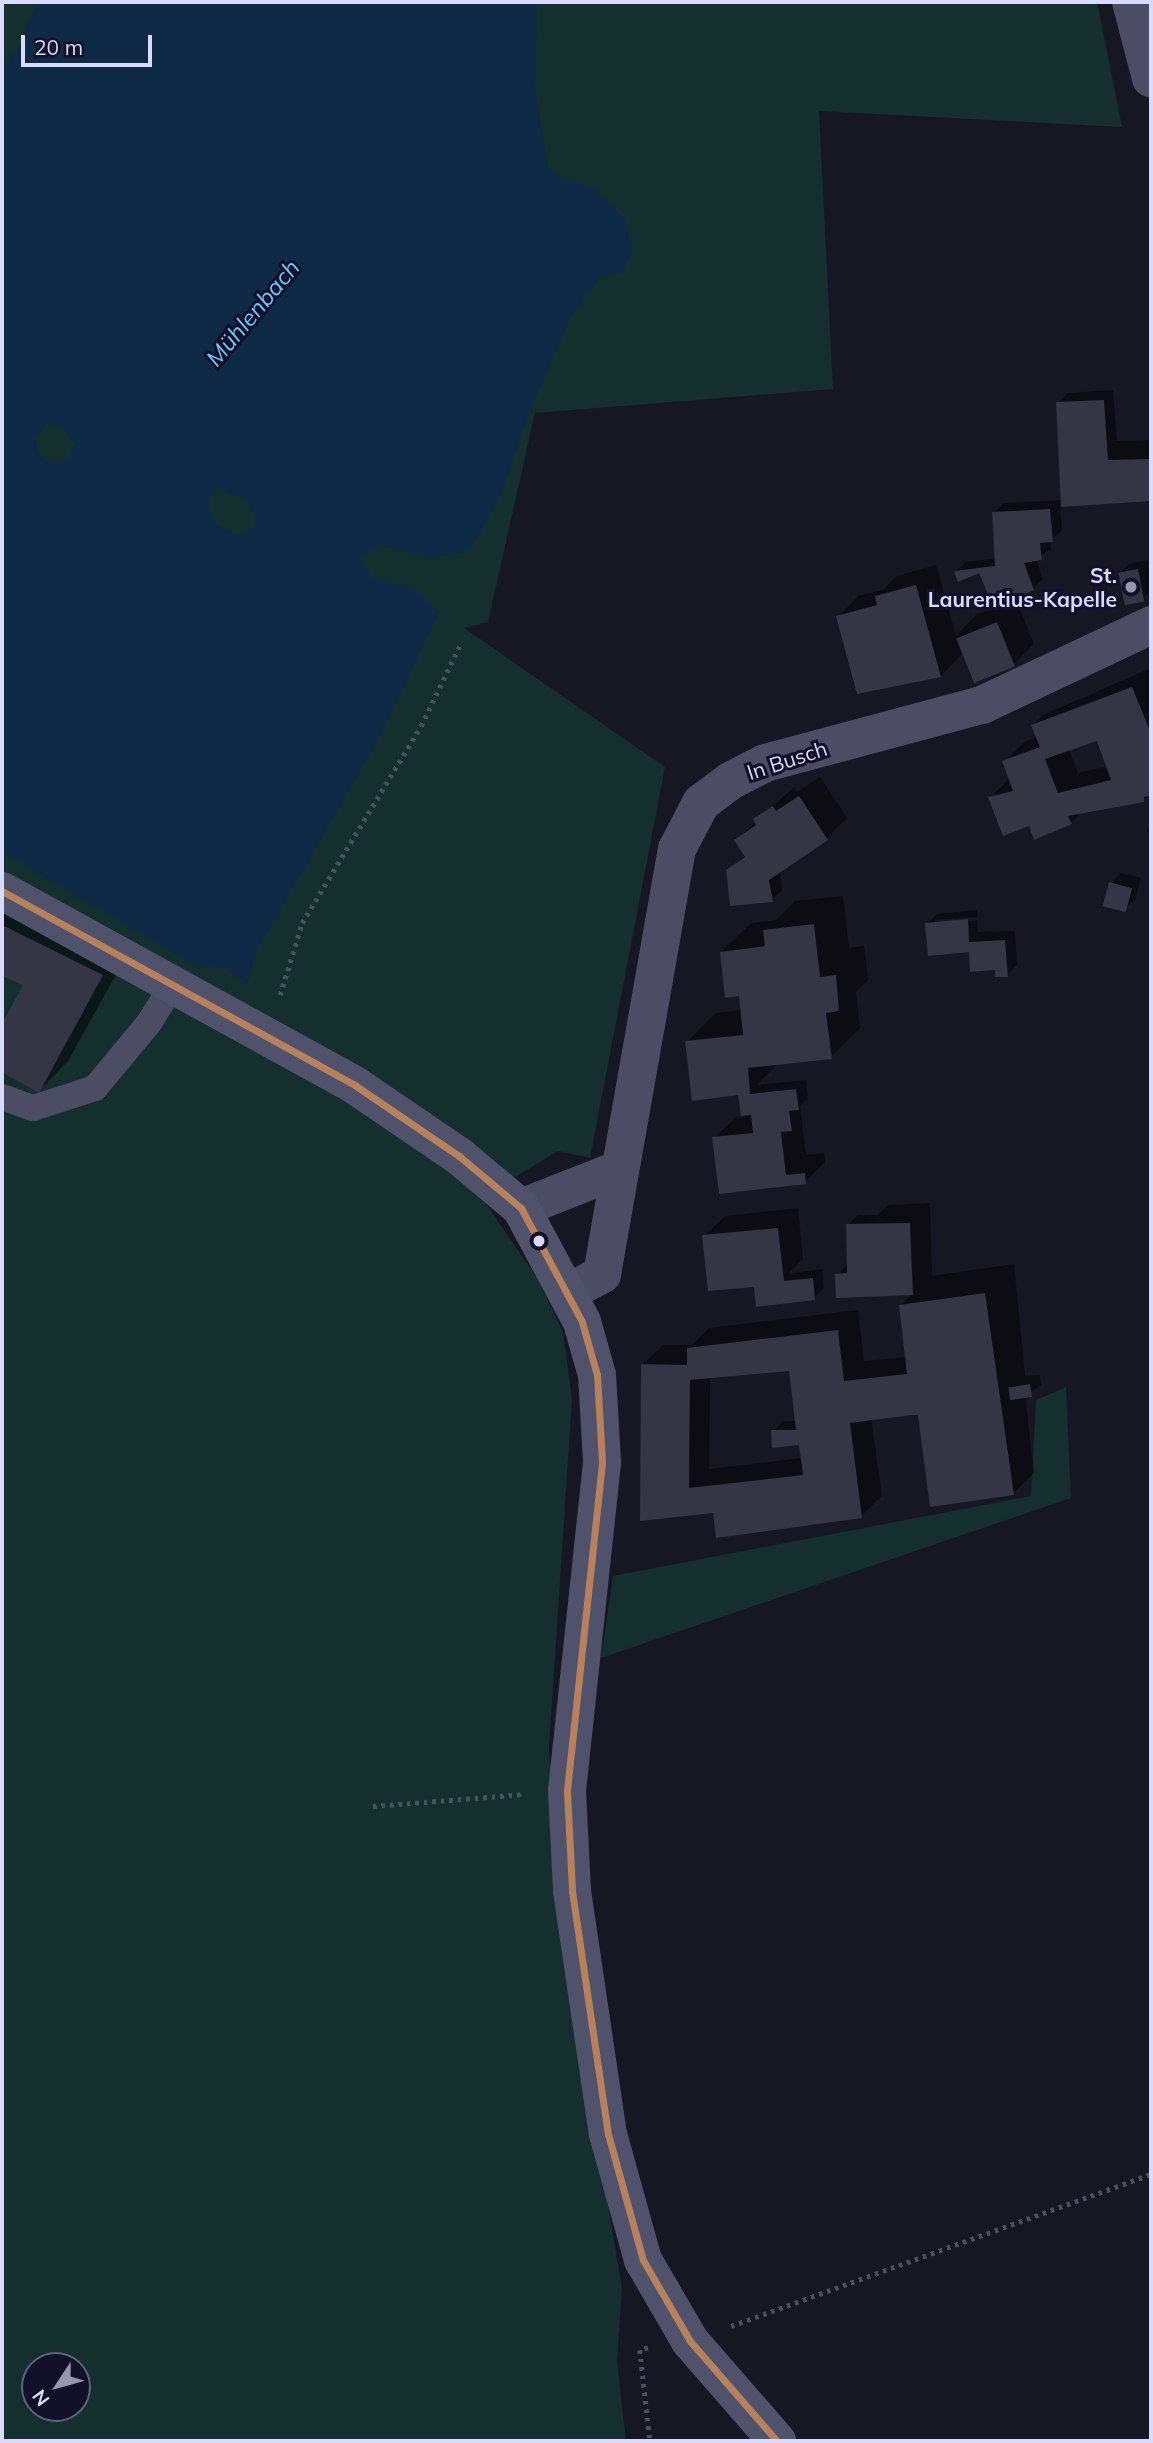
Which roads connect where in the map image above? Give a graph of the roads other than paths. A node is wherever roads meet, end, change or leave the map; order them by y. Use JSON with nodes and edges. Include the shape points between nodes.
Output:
{"nodes":[{"id":1,"x":1131,"y":2,"type":"edge"},
{"id":2,"x":1151,"y":78,"type":"edge"},
{"id":3,"x":1151,"y":625,"type":"edge"},
{"id":4,"x":2,"y":891,"type":"edge"},
{"id":5,"x":173,"y":984,"type":"junction"},
{"id":6,"x":2,"y":1097,"type":"edge"},
{"id":7,"x":620,"y":1169,"type":"junction"},
{"id":8,"x":521,"y":1208,"type":"junction"},
{"id":9,"x":567,"y":1293,"type":"junction"},
{"id":10,"x":777,"y":2441,"type":"edge"}],
"edges":[{"from":1,"to":2,"type":"street"},
{"from":3,"to":7,"type":"street","name":"In Busch","via":[[982,705],[765,763],[701,803],[677,849]]},
{"from":4,"to":5,"type":"street"},
{"from":5,"to":6,"type":"lane","via":[[149,1023],[95,1087],[33,1108]]},
{"from":5,"to":8,"type":"street","via":[[367,1094],[459,1156]]},
{"from":7,"to":8,"type":"street"},
{"from":7,"to":9,"type":"street","name":"In Busch","via":[[602,1274]]},
{"from":8,"to":9,"type":"street"},
{"from":9,"to":10,"type":"street","via":[[582,1322],[597,1375],[603,1463],[567,1791],[572,1891],[608,2134],[643,2260],[690,2341]]}]}
